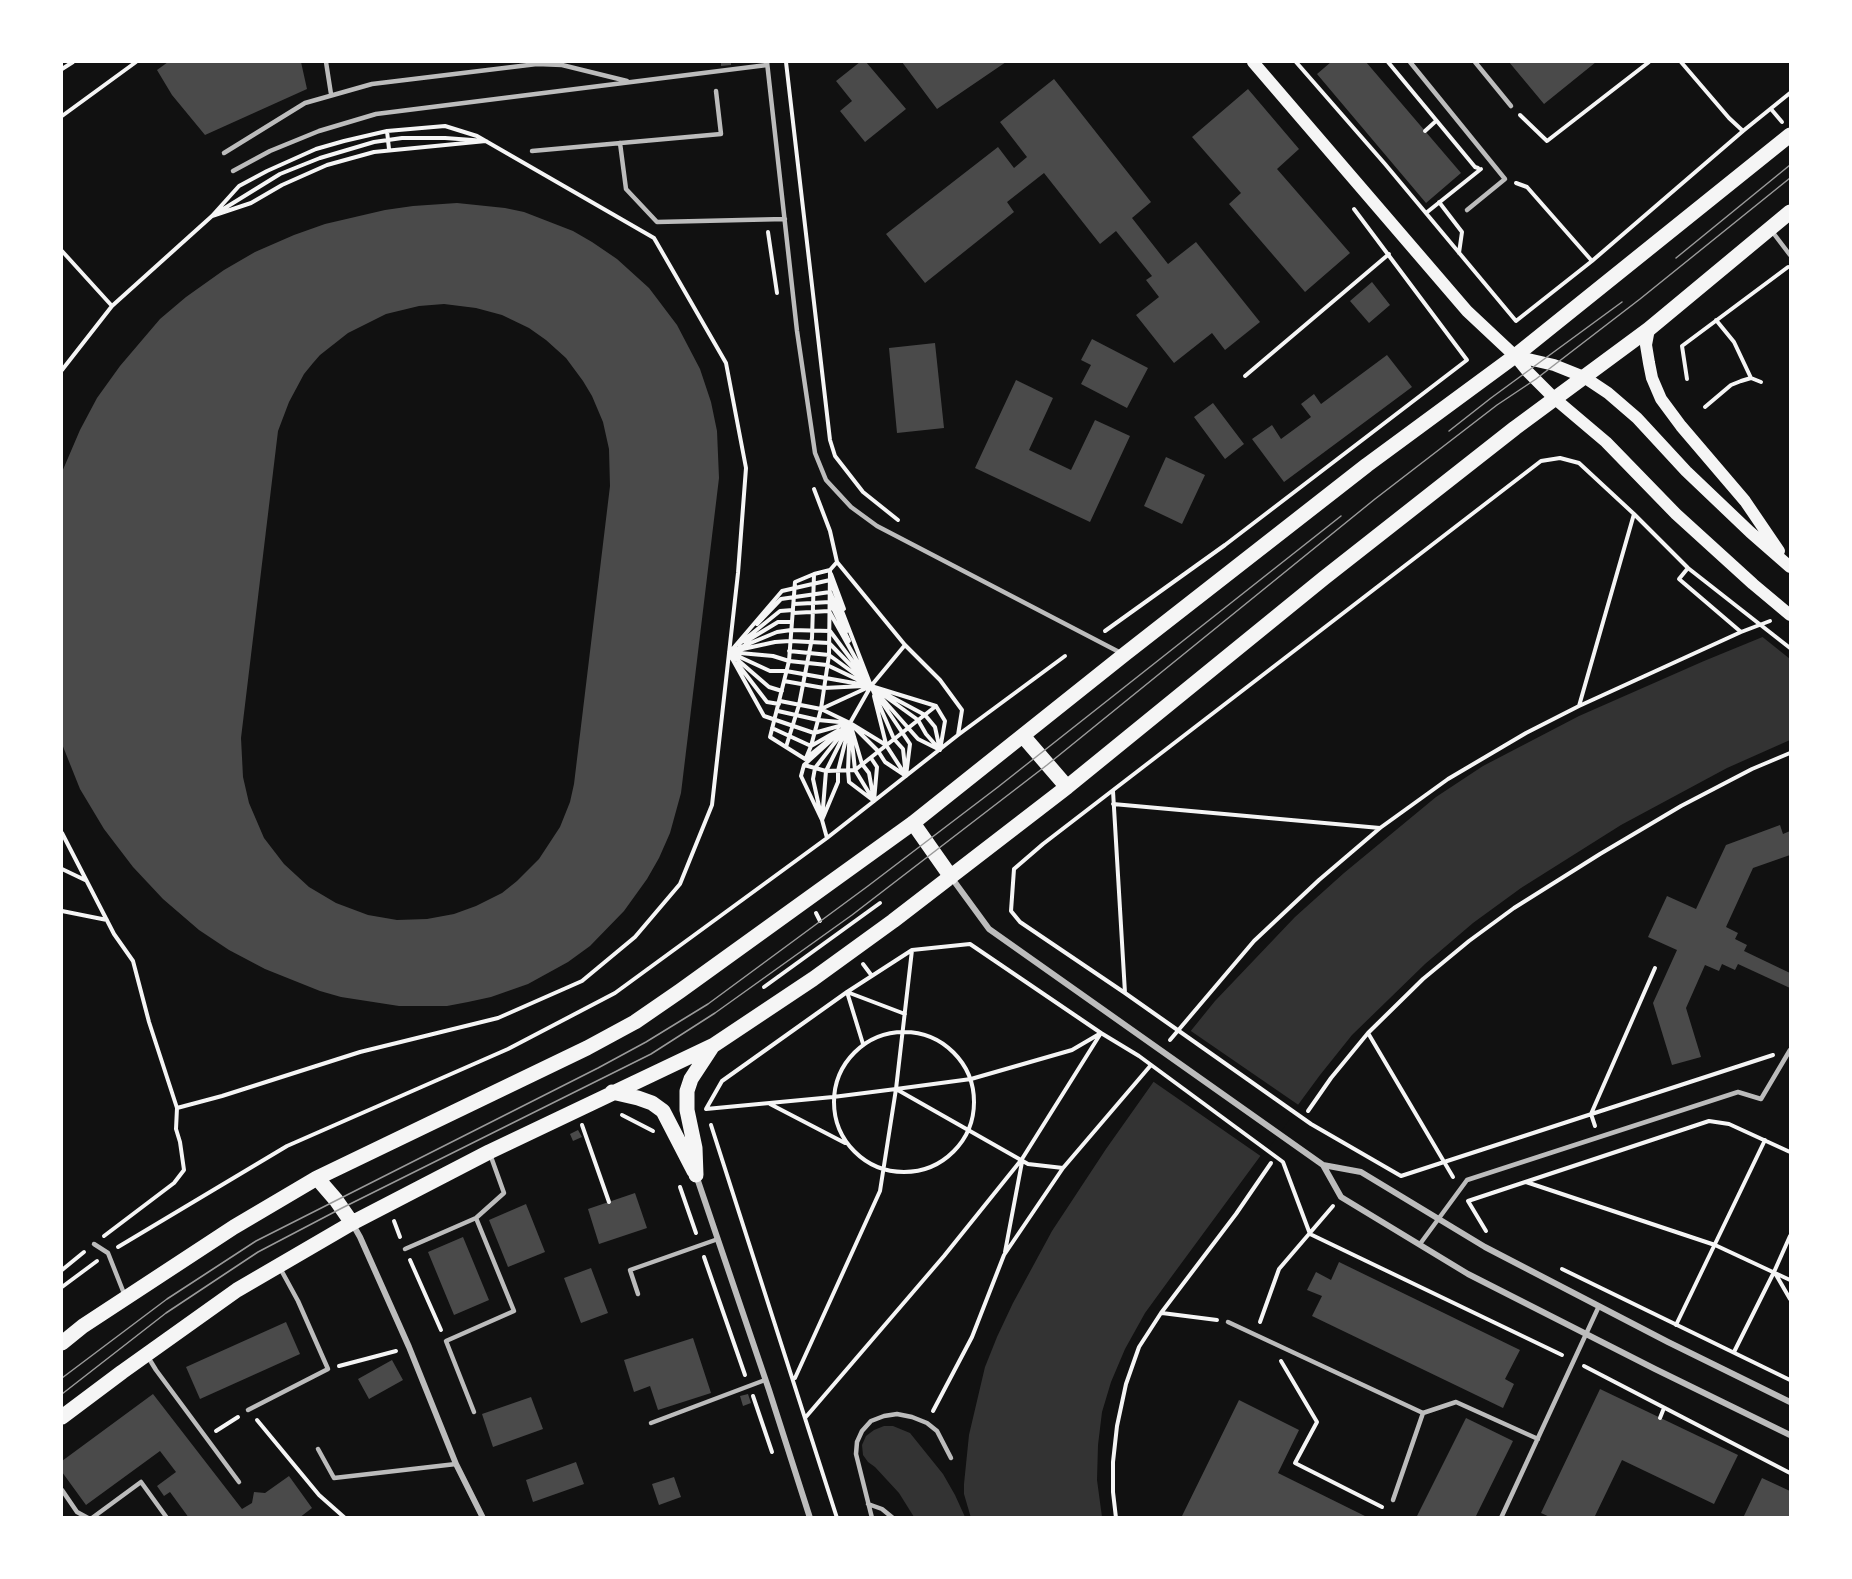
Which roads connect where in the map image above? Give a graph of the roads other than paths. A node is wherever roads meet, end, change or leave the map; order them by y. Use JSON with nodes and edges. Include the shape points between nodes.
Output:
{"nodes":[{"id":1,"x":326,"y":62,"type":"edge"},
{"id":2,"x":1253,"y":62,"type":"edge"},
{"id":3,"x":1410,"y":62,"type":"edge"},
{"id":4,"x":1475,"y":62,"type":"edge"},
{"id":5,"x":767,"y":63,"type":"edge"},
{"id":6,"x":629,"y":82,"type":"junction"},
{"id":7,"x":716,"y":91,"type":"dead end"},
{"id":8,"x":331,"y":94,"type":"junction"},
{"id":9,"x":1510,"y":106,"type":"road end"},
{"id":10,"x":1791,"y":135,"type":"edge"},
{"id":11,"x":620,"y":143,"type":"junction"},
{"id":12,"x":532,"y":151,"type":"dead end"},
{"id":13,"x":224,"y":153,"type":"dead end"},
{"id":14,"x":233,"y":171,"type":"dead end"},
{"id":15,"x":1467,"y":210,"type":"dead end"},
{"id":16,"x":1791,"y":212,"type":"edge"},
{"id":17,"x":785,"y":219,"type":"junction"},
{"id":18,"x":1770,"y":228,"type":"junction"},
{"id":19,"x":1791,"y":255,"type":"edge"},
{"id":20,"x":1649,"y":329,"type":"junction"},
{"id":21,"x":1515,"y":356,"type":"junction"},
{"id":22,"x":1584,"y":377,"type":"junction"},
{"id":23,"x":1554,"y":398,"type":"junction"},
{"id":24,"x":1789,"y":566,"type":"edge"},
{"id":25,"x":1791,"y":615,"type":"edge"},
{"id":26,"x":1125,"y":654,"type":"junction"},
{"id":27,"x":1023,"y":736,"type":"junction"},
{"id":28,"x":1067,"y":787,"type":"junction"},
{"id":29,"x":913,"y":823,"type":"junction"},
{"id":30,"x":951,"y":877,"type":"junction"},
{"id":31,"x":714,"y":1045,"type":"junction"},
{"id":32,"x":1791,"y":1050,"type":"edge"},
{"id":33,"x":612,"y":1092,"type":"junction"},
{"id":34,"x":489,"y":1152,"type":"junction"},
{"id":35,"x":1323,"y":1165,"type":"junction"},
{"id":36,"x":696,"y":1175,"type":"junction"},
{"id":37,"x":317,"y":1178,"type":"junction"},
{"id":38,"x":476,"y":1218,"type":"junction"},
{"id":39,"x":1439,"y":1219,"type":"junction"},
{"id":40,"x":352,"y":1223,"type":"junction"},
{"id":41,"x":718,"y":1239,"type":"junction"},
{"id":42,"x":94,"y":1244,"type":"road end"},
{"id":43,"x":1420,"y":1244,"type":"junction"},
{"id":44,"x":405,"y":1249,"type":"road end"},
{"id":45,"x":278,"y":1266,"type":"junction"},
{"id":46,"x":638,"y":1294,"type":"dead end"},
{"id":47,"x":126,"y":1299,"type":"junction"},
{"id":48,"x":1599,"y":1306,"type":"junction"},
{"id":49,"x":1228,"y":1322,"type":"road end"},
{"id":50,"x":1587,"y":1334,"type":"junction"},
{"id":51,"x":62,"y":1343,"type":"edge"},
{"id":52,"x":147,"y":1354,"type":"junction"},
{"id":53,"x":765,"y":1380,"type":"junction"},
{"id":54,"x":1791,"y":1402,"type":"edge"},
{"id":55,"x":248,"y":1410,"type":"road end"},
{"id":56,"x":474,"y":1412,"type":"dead end"},
{"id":57,"x":1423,"y":1413,"type":"junction"},
{"id":58,"x":62,"y":1417,"type":"edge"},
{"id":59,"x":651,"y":1423,"type":"dead end"},
{"id":60,"x":1791,"y":1435,"type":"edge"},
{"id":61,"x":1538,"y":1439,"type":"junction"},
{"id":62,"x":318,"y":1449,"type":"dead end"},
{"id":63,"x":951,"y":1458,"type":"dead end"},
{"id":64,"x":456,"y":1464,"type":"junction"},
{"id":65,"x":239,"y":1482,"type":"dead end"},
{"id":66,"x":62,"y":1490,"type":"edge"},
{"id":67,"x":1393,"y":1500,"type":"road end"},
{"id":68,"x":868,"y":1504,"type":"junction"},
{"id":69,"x":90,"y":1518,"type":"edge"},
{"id":70,"x":167,"y":1518,"type":"edge"},
{"id":71,"x":483,"y":1518,"type":"edge"},
{"id":72,"x":810,"y":1518,"type":"edge"},
{"id":73,"x":872,"y":1518,"type":"edge"},
{"id":74,"x":893,"y":1518,"type":"edge"},
{"id":75,"x":1501,"y":1518,"type":"edge"}],
"edges":[{"from":1,"to":8,"type":"lane"},
{"from":2,"to":21,"type":"main road","via":[[1467,311]]},
{"from":3,"to":15,"type":"lane","via":[[1505,179]]},
{"from":4,"to":9,"type":"lane"},
{"from":5,"to":6,"type":"lane"},
{"from":5,"to":17,"type":"lane"},
{"from":6,"to":8,"type":"lane","via":[[537,64],[372,84]]},
{"from":6,"to":14,"type":"lane","via":[[376,114],[319,131]]},
{"from":7,"to":11,"type":"lane","via":[[722,134]]},
{"from":8,"to":13,"type":"lane","via":[[305,103]]},
{"from":10,"to":21,"type":"main road"},
{"from":11,"to":12,"type":"lane"},
{"from":11,"to":17,"type":"lane","via":[[626,189],[657,222]]},
{"from":16,"to":18,"type":"main road"},
{"from":17,"to":26,"type":"lane","via":[[814,453],[826,480],[851,507],[877,526]]},
{"from":18,"to":19,"type":"lane"},
{"from":18,"to":20,"type":"main road"},
{"from":20,"to":22,"type":"main road"},
{"from":20,"to":24,"type":"main road","via":[[1649,363],[1661,399],[1745,501]]},
{"from":21,"to":22,"type":"main road"},
{"from":21,"to":23,"type":"main road"},
{"from":21,"to":26,"type":"main road","via":[[1367,465]]},
{"from":22,"to":23,"type":"main road"},
{"from":22,"to":24,"type":"main road","via":[[1637,418],[1686,471]]},
{"from":23,"to":25,"type":"main road","via":[[1606,442],[1676,514]]},
{"from":23,"to":28,"type":"main road"},
{"from":26,"to":27,"type":"main road"},
{"from":27,"to":28,"type":"main road"},
{"from":27,"to":29,"type":"main road"},
{"from":28,"to":30,"type":"main road"},
{"from":29,"to":30,"type":"main road"},
{"from":29,"to":37,"type":"main road","via":[[635,1022]]},
{"from":30,"to":31,"type":"main road","via":[[813,979]]},
{"from":30,"to":35,"type":"street","via":[[989,929]]},
{"from":31,"to":33,"type":"main road"},
{"from":31,"to":36,"type":"main road","via":[[687,1091]]},
{"from":32,"to":39,"type":"lane","via":[[1761,1100],[1738,1092],[1467,1180]]},
{"from":33,"to":34,"type":"main road"},
{"from":33,"to":36,"type":"main road","via":[[652,1103],[663,1111]]},
{"from":34,"to":38,"type":"lane","via":[[504,1193]]},
{"from":34,"to":40,"type":"main road"},
{"from":35,"to":39,"type":"street","via":[[1360,1172]]},
{"from":35,"to":43,"type":"street","via":[[1341,1197]]},
{"from":36,"to":41,"type":"street"},
{"from":37,"to":40,"type":"main road"},
{"from":37,"to":47,"type":"main road","via":[[234,1227]]},
{"from":38,"to":44,"type":"lane"},
{"from":38,"to":56,"type":"lane","via":[[514,1311],[446,1341]]},
{"from":39,"to":43,"type":"lane"},
{"from":39,"to":48,"type":"street"},
{"from":40,"to":45,"type":"main road"},
{"from":40,"to":64,"type":"street","via":[[409,1347]]},
{"from":41,"to":46,"type":"lane","via":[[630,1270]]},
{"from":41,"to":53,"type":"street"},
{"from":42,"to":47,"type":"lane","via":[[108,1253]]},
{"from":43,"to":50,"type":"street","via":[[1468,1274]]},
{"from":45,"to":52,"type":"main road"},
{"from":45,"to":55,"type":"lane","via":[[328,1369]]},
{"from":47,"to":51,"type":"main road"},
{"from":48,"to":50,"type":"lane"},
{"from":48,"to":54,"type":"street"},
{"from":49,"to":57,"type":"lane"},
{"from":50,"to":60,"type":"street"},
{"from":50,"to":61,"type":"lane"},
{"from":52,"to":58,"type":"main road"},
{"from":52,"to":65,"type":"lane"},
{"from":53,"to":59,"type":"lane"},
{"from":53,"to":72,"type":"street"},
{"from":57,"to":61,"type":"lane","via":[[1456,1402]]},
{"from":57,"to":67,"type":"lane"},
{"from":61,"to":75,"type":"lane"},
{"from":62,"to":64,"type":"lane","via":[[334,1478]]},
{"from":63,"to":68,"type":"lane","via":[[927,1423],[897,1414],[871,1421],[856,1442]]},
{"from":64,"to":71,"type":"street"},
{"from":66,"to":69,"type":"lane","via":[[78,1512]]},
{"from":68,"to":73,"type":"lane"},
{"from":68,"to":74,"type":"lane"},
{"from":69,"to":70,"type":"lane","via":[[141,1482]]}]}
